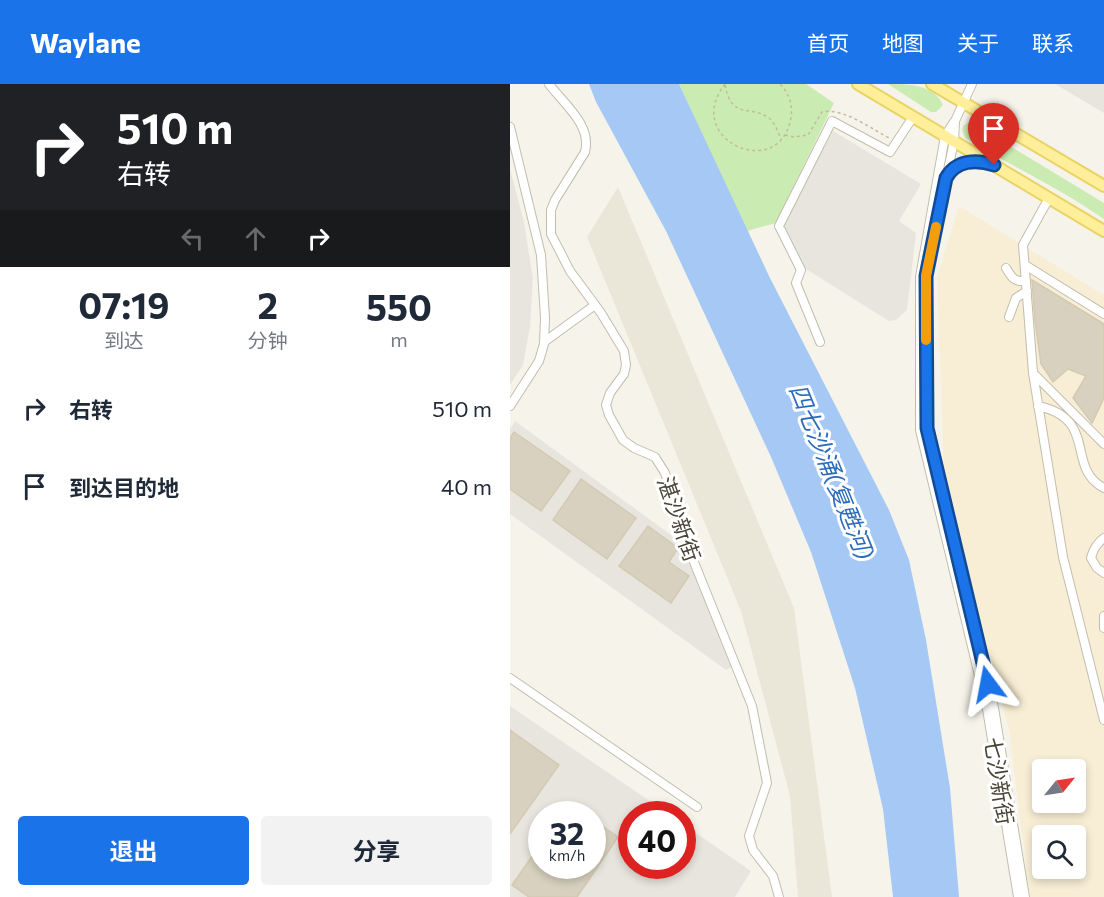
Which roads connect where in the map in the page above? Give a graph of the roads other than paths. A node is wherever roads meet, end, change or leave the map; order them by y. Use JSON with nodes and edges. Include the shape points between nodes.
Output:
{"nodes":[{"id":1,"x":549,"y":84,"type":"edge"},
{"id":2,"x":858,"y":84,"type":"edge"},
{"id":3,"x":932,"y":84,"type":"edge"},
{"id":4,"x":972,"y":84,"type":"edge"},
{"id":5,"x":962,"y":102,"type":"junction"},
{"id":6,"x":913,"y":117,"type":"junction"},
{"id":7,"x":510,"y":127,"type":"edge"},
{"id":8,"x":949,"y":138,"type":"junction"},
{"id":9,"x":994,"y":165,"type":"junction"},
{"id":10,"x":946,"y":178,"type":"junction"},
{"id":11,"x":1104,"y":186,"type":"edge"},
{"id":12,"x":1050,"y":198,"type":"junction"},
{"id":13,"x":1104,"y":231,"type":"edge"},
{"id":14,"x":1025,"y":265,"type":"junction"},
{"id":15,"x":1006,"y":268,"type":"dead end"},
{"id":16,"x":1026,"y":281,"type":"junction"},
{"id":17,"x":1027,"y":291,"type":"junction"},
{"id":18,"x":595,"y":305,"type":"junction"},
{"id":19,"x":1104,"y":314,"type":"edge"},
{"id":20,"x":1009,"y":317,"type":"dead end"},
{"id":21,"x":543,"y":342,"type":"junction"},
{"id":22,"x":820,"y":342,"type":"dead end"},
{"id":23,"x":1033,"y":373,"type":"junction"},
{"id":24,"x":513,"y":395,"type":"edge"},
{"id":25,"x":510,"y":406,"type":"edge"},
{"id":26,"x":1038,"y":406,"type":"junction"},
{"id":27,"x":1104,"y":444,"type":"edge"},
{"id":28,"x":1104,"y":488,"type":"edge"},
{"id":29,"x":1104,"y":538,"type":"edge"},
{"id":30,"x":1104,"y":573,"type":"edge"},
{"id":31,"x":1104,"y":616,"type":"edge"},
{"id":32,"x":1104,"y":628,"type":"edge"},
{"id":33,"x":510,"y":678,"type":"edge"},
{"id":34,"x":1102,"y":707,"type":"edge"},
{"id":35,"x":1104,"y":720,"type":"edge"},
{"id":36,"x":697,"y":807,"type":"dead end"},
{"id":37,"x":779,"y":897,"type":"edge"},
{"id":38,"x":1018,"y":897,"type":"edge"},
{"id":39,"x":1025,"y":897,"type":"edge"}],
"edges":[{"from":1,"to":18,"type":"street","name":"湛沙新街","via":[[585,131],[587,146],[555,200],[551,234],[570,271]]},
{"from":2,"to":6,"type":"main road"},
{"from":3,"to":5,"type":"main road"},
{"from":4,"to":5,"type":"street"},
{"from":5,"to":8,"type":"street"},
{"from":5,"to":11,"type":"main road"},
{"from":6,"to":8,"type":"main road"},
{"from":6,"to":22,"type":"street","via":[[890,152],[832,121],[779,226],[801,270],[796,283]]},
{"from":7,"to":21,"type":"street","via":[[541,255]]},
{"from":8,"to":9,"type":"main road"},
{"from":8,"to":10,"type":"street","name":"七沙新街"},
{"from":8,"to":38,"type":"street","name":"七沙新街","via":[[920,277],[920,430],[987,709]]},
{"from":9,"to":10,"type":"street","via":[[966,162],[950,170]]},
{"from":9,"to":12,"type":"main road"},
{"from":10,"to":39,"type":"street","name":"七沙新街","via":[[926,276],[927,428],[994,708]]},
{"from":12,"to":13,"type":"main road"},
{"from":12,"to":14,"type":"street","via":[[1023,245]]},
{"from":14,"to":16,"type":"street"},
{"from":14,"to":19,"type":"street"},
{"from":15,"to":16,"type":"street","via":[[1012,279]]},
{"from":16,"to":17,"type":"street"},
{"from":17,"to":20,"type":"street","via":[[1016,298]]},
{"from":17,"to":23,"type":"street"},
{"from":18,"to":21,"type":"street"},
{"from":18,"to":37,"type":"street","name":"湛沙新街","via":[[624,351],[626,365],[610,393],[606,405],[609,415],[624,440],[656,458],[665,473],[692,557],[752,706],[767,783],[749,836],[753,850],[773,876]]},
{"from":21,"to":24,"type":"street","via":[[539,362]]},
{"from":23,"to":26,"type":"street"},
{"from":23,"to":27,"type":"street"},
{"from":24,"to":25,"type":"street"},
{"from":26,"to":28,"type":"street","via":[[1061,415],[1074,427],[1086,472]]},
{"from":26,"to":34,"type":"street","via":[[1063,557]]},
{"from":29,"to":30,"type":"street","via":[[1091,558]]},
{"from":31,"to":32,"type":"street"},
{"from":33,"to":36,"type":"street"},
{"from":34,"to":35,"type":"street"}]}
